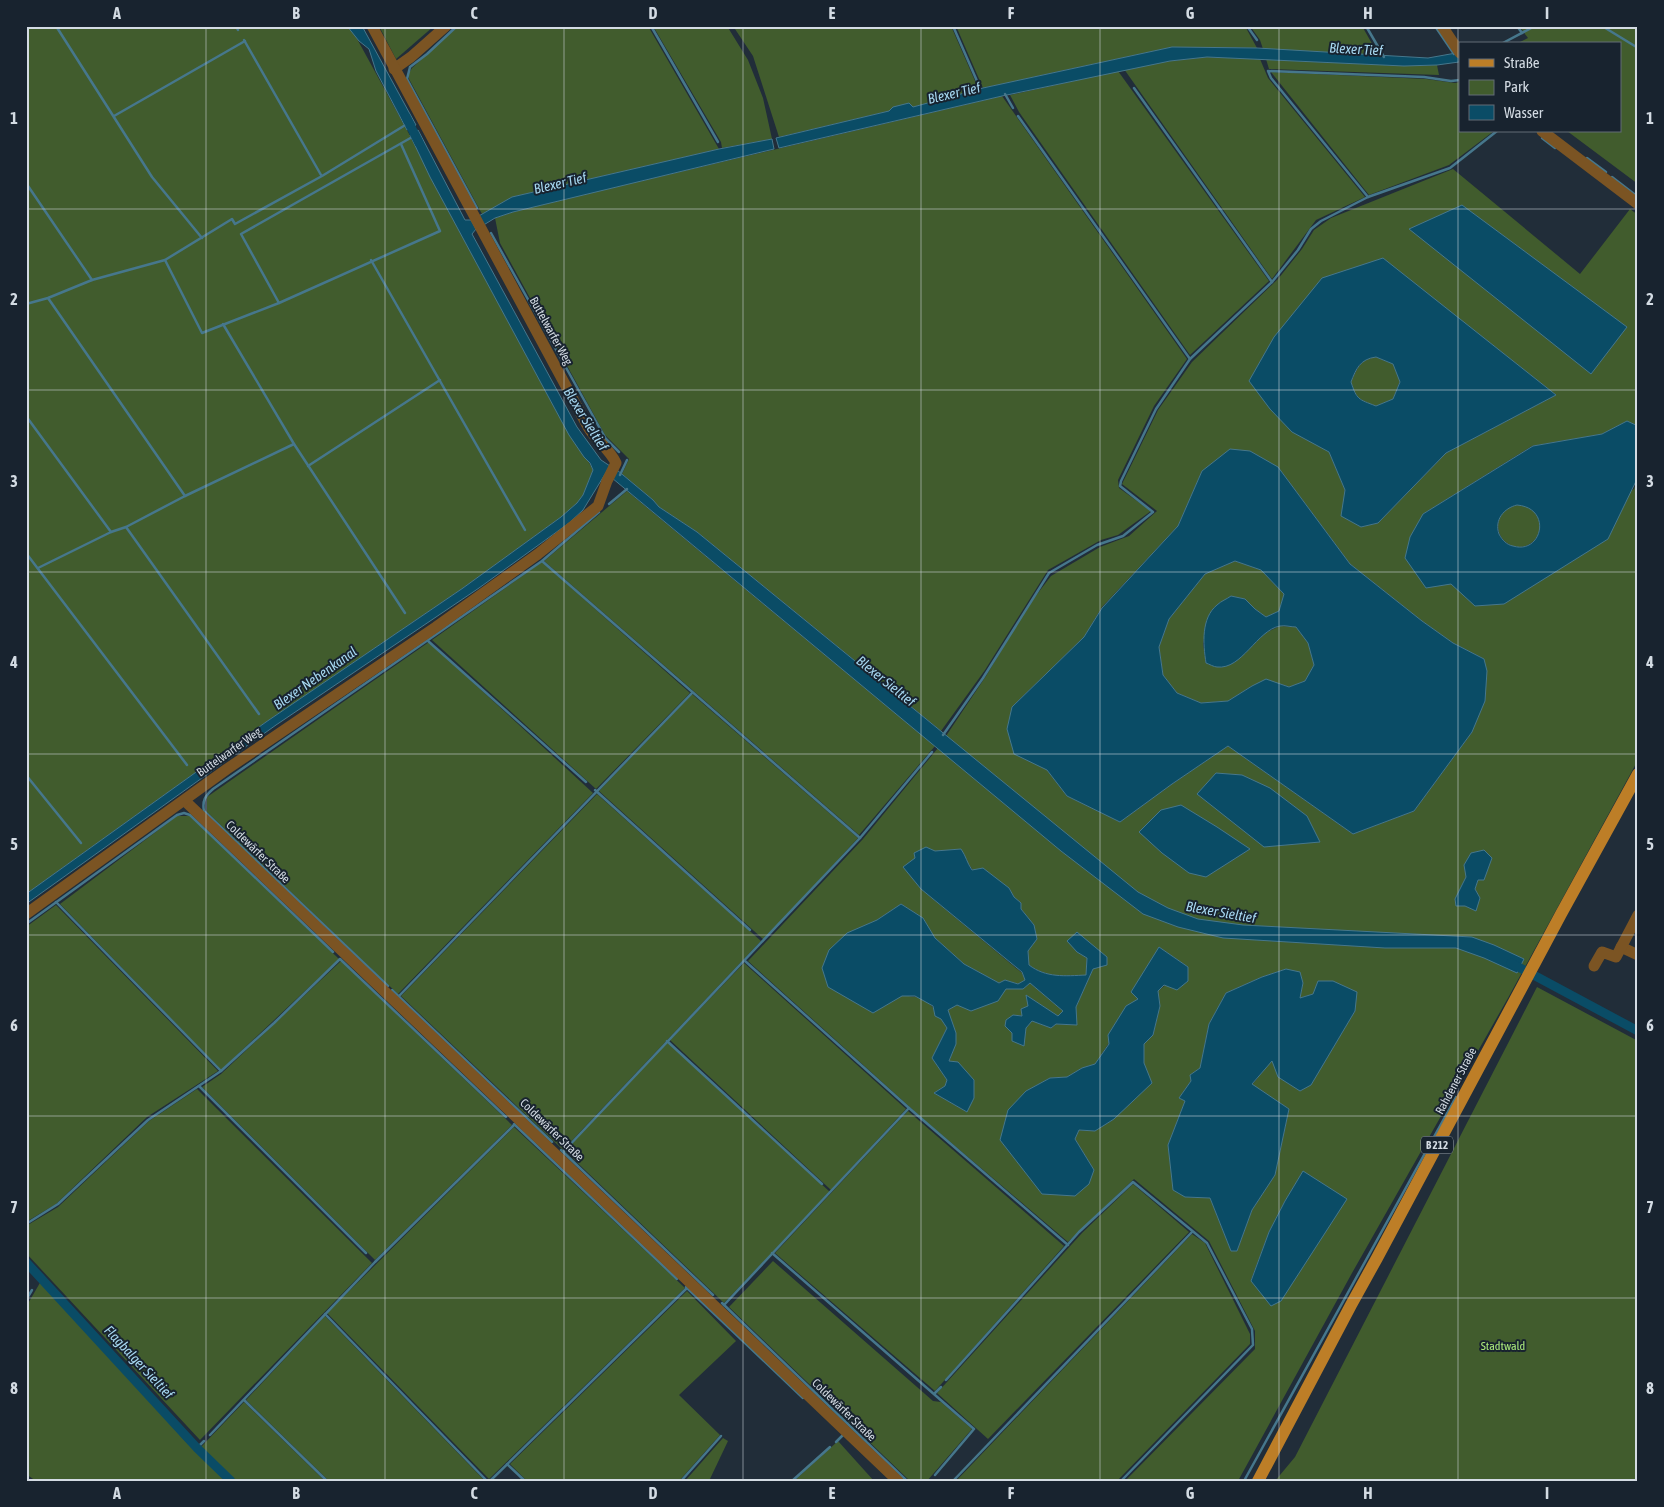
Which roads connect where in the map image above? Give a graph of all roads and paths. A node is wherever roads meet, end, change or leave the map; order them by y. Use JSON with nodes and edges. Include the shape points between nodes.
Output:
{"nodes":[{"id":1,"x":372,"y":26,"type":"edge"},
{"id":2,"x":446,"y":26,"type":"edge"},
{"id":3,"x":1442,"y":26,"type":"edge"},
{"id":4,"x":1459,"y":51,"type":"edge"},
{"id":5,"x":394,"y":69,"type":"junction"},
{"id":6,"x":1543,"y":132,"type":"edge"},
{"id":7,"x":1638,"y":204,"type":"edge"},
{"id":8,"x":1638,"y":774,"type":"edge"},
{"id":9,"x":185,"y":800,"type":"junction"},
{"id":10,"x":26,"y":914,"type":"edge"},
{"id":11,"x":1638,"y":915,"type":"edge"},
{"id":12,"x":1622,"y":947,"type":"junction"},
{"id":13,"x":1638,"y":956,"type":"edge"},
{"id":14,"x":1594,"y":966,"type":"dead end"},
{"id":15,"x":898,"y":1481,"type":"edge"},
{"id":16,"x":1258,"y":1481,"type":"edge"}],
"edges":[{"from":1,"to":5,"type":"street"},
{"from":2,"to":5,"type":"street"},
{"from":3,"to":4,"type":"street"},
{"from":5,"to":9,"type":"street","name":"Buttelwarfer Weg","via":[[591,433],[616,463],[598,506],[538,554]]},
{"from":6,"to":7,"type":"street"},
{"from":8,"to":16,"type":"main road","name":"Rahdener Straße","number":"B 212"},
{"from":9,"to":10,"type":"street","name":"Buttelwarfer Weg"},
{"from":9,"to":15,"type":"street","name":"Coldewärfer Straße"},
{"from":11,"to":12,"type":"street"},
{"from":12,"to":13,"type":"street"},
{"from":12,"to":14,"type":"street","via":[[1616,957],[1602,952]]}]}
